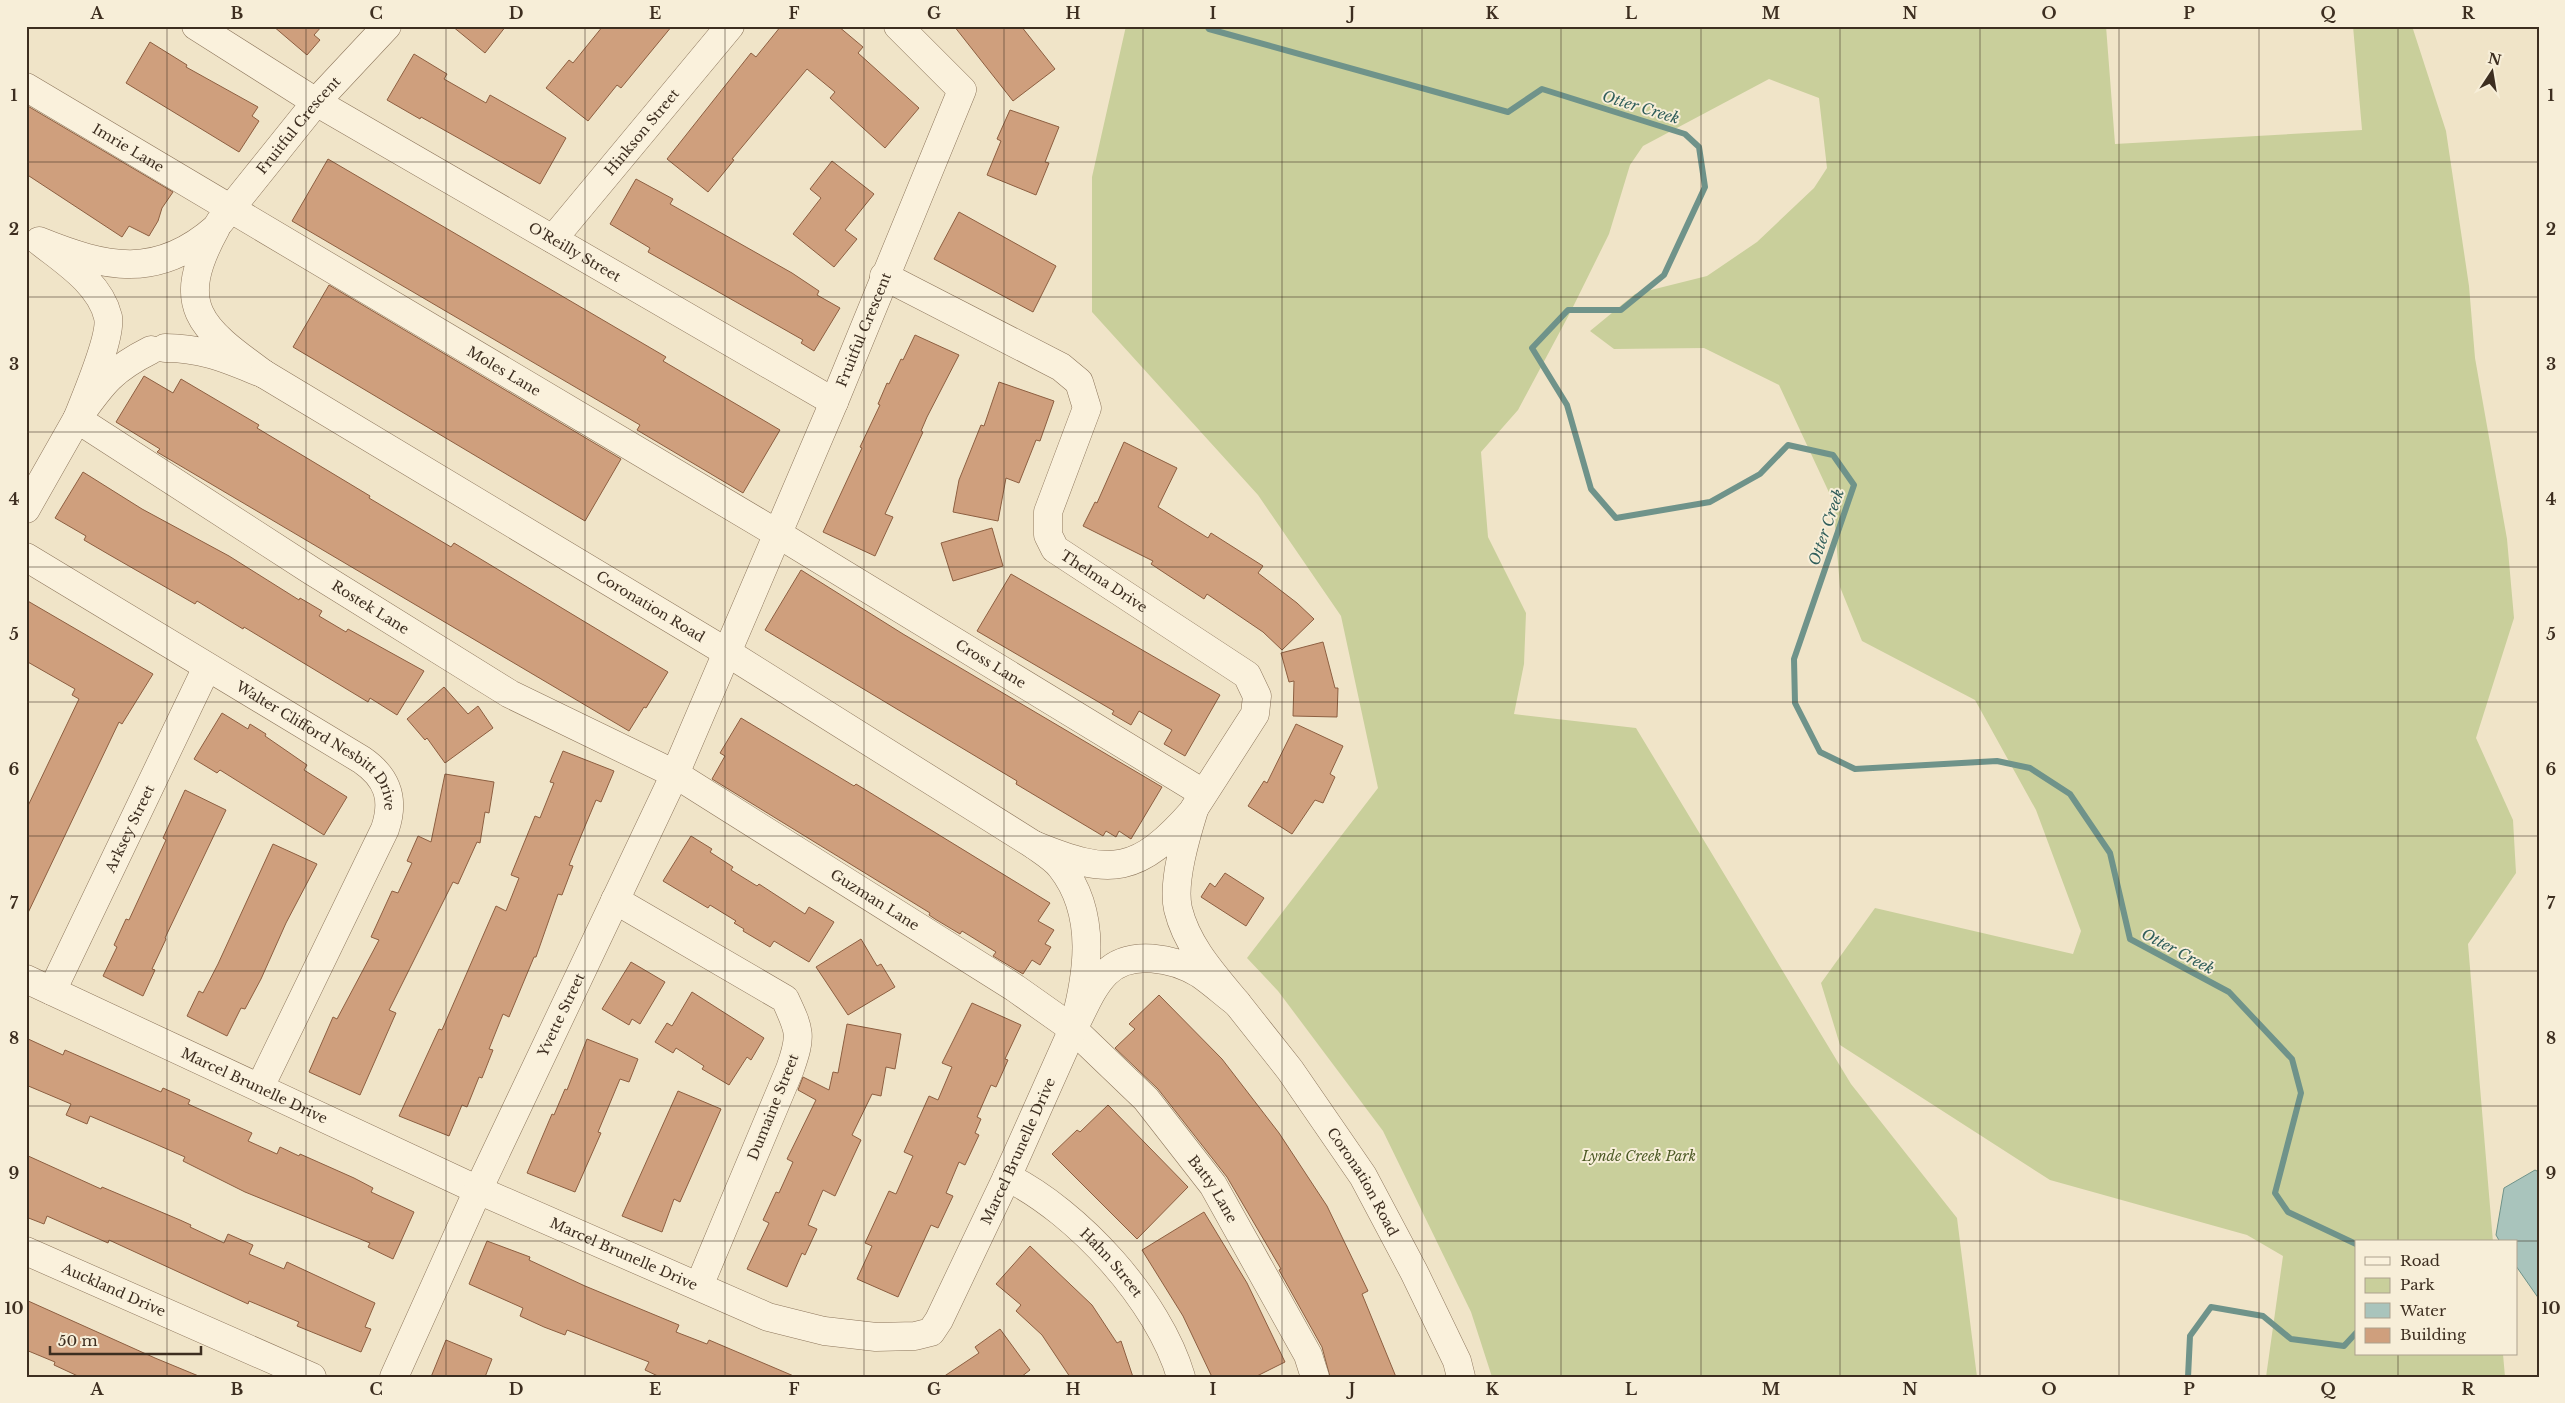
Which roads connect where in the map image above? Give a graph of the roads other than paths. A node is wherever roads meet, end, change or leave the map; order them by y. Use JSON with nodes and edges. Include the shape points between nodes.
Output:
{"nodes":[{"id":1,"x":196,"y":26,"type":"edge"},
{"id":2,"x":387,"y":26,"type":"edge"},
{"id":3,"x":730,"y":26,"type":"edge"},
{"id":4,"x":898,"y":26,"type":"edge"},
{"id":5,"x":26,"y":87,"type":"edge"},
{"id":6,"x":316,"y":102,"type":"junction"},
{"id":7,"x":223,"y":218,"type":"junction"},
{"id":8,"x":33,"y":237,"type":"edge"},
{"id":9,"x":553,"y":239,"type":"junction"},
{"id":10,"x":143,"y":263,"type":"junction"},
{"id":11,"x":884,"y":276,"type":"junction"},
{"id":12,"x":195,"y":303,"type":"junction"},
{"id":13,"x":108,"y":318,"type":"junction"},
{"id":14,"x":158,"y":349,"type":"junction"},
{"id":15,"x":264,"y":374,"type":"junction"},
{"id":16,"x":834,"y":402,"type":"junction"},
{"id":17,"x":77,"y":419,"type":"junction"},
{"id":18,"x":26,"y":509,"type":"edge"},
{"id":19,"x":778,"y":534,"type":"junction"},
{"id":20,"x":26,"y":557,"type":"edge"},
{"id":21,"x":728,"y":653,"type":"junction"},
{"id":22,"x":207,"y":666,"type":"junction"},
{"id":23,"x":675,"y":774,"type":"junction"},
{"id":24,"x":1198,"y":801,"type":"junction"},
{"id":25,"x":1034,"y":845,"type":"junction"},
{"id":26,"x":1121,"y":865,"type":"junction"},
{"id":27,"x":615,"y":900,"type":"junction"},
{"id":28,"x":1177,"y":907,"type":"junction"},
{"id":29,"x":1085,"y":925,"type":"junction"},
{"id":30,"x":1132,"y":958,"type":"junction"},
{"id":31,"x":26,"y":979,"type":"edge"},
{"id":32,"x":52,"y":991,"type":"junction"},
{"id":33,"x":1237,"y":1004,"type":"junction"},
{"id":34,"x":1073,"y":1029,"type":"junction"},
{"id":35,"x":260,"y":1087,"type":"junction"},
{"id":36,"x":1007,"y":1177,"type":"junction"},
{"id":37,"x":478,"y":1190,"type":"junction"},
{"id":38,"x":26,"y":1250,"type":"edge"},
{"id":39,"x":699,"y":1286,"type":"junction"},
{"id":40,"x":312,"y":1377,"type":"edge"},
{"id":41,"x":394,"y":1377,"type":"edge"},
{"id":42,"x":1181,"y":1377,"type":"edge"},
{"id":43,"x":1315,"y":1377,"type":"edge"},
{"id":44,"x":1461,"y":1377,"type":"edge"}],
"edges":[{"from":1,"to":6,"type":"street","name":"O'Reilly Street"},
{"from":2,"to":6,"type":"street","name":"Fruitful Crescent"},
{"from":3,"to":9,"type":"street","name":"Hinkson Street"},
{"from":4,"to":11,"type":"street","name":"Fruitful Crescent","via":[[962,90]]},
{"from":5,"to":7,"type":"street","name":"Imrie Lane"},
{"from":6,"to":7,"type":"street","name":"Fruitful Crescent"},
{"from":6,"to":9,"type":"street","name":"O'Reilly Street"},
{"from":7,"to":10,"type":"street","name":"Fruitful Crescent","via":[[198,244],[182,254]]},
{"from":7,"to":12,"type":"street","name":"Fruitful Crescent","via":[[198,265],[194,282]]},
{"from":7,"to":19,"type":"street","name":"Moles Lane","via":[[444,337]]},
{"from":8,"to":10,"type":"street","via":[[82,258],[113,264]]},
{"from":8,"to":13,"type":"street","via":[[78,272],[96,292]]},
{"from":9,"to":16,"type":"street","name":"O'Reilly Street"},
{"from":10,"to":12,"type":"street","via":[[164,265],[183,277]]},
{"from":10,"to":13,"type":"street","via":[[129,268],[114,283],[107,303]]},
{"from":11,"to":16,"type":"street","name":"Fruitful Crescent"},
{"from":11,"to":24,"type":"street","name":"Thelma Drive","via":[[1061,367],[1079,382],[1087,408],[1048,512],[1048,535],[1055,549],[1247,675],[1258,696],[1255,714]]},
{"from":12,"to":14,"type":"street","via":[[188,330],[178,341]]},
{"from":12,"to":15,"type":"street","name":"Coronation Road","via":[[205,324],[220,343]]},
{"from":13,"to":14,"type":"street","via":[[124,341],[137,348]]},
{"from":13,"to":17,"type":"street","via":[[101,354]]},
{"from":14,"to":15,"type":"street","name":"Coronation Road","via":[[191,348]]},
{"from":14,"to":17,"type":"street","via":[[126,362],[103,383]]},
{"from":15,"to":21,"type":"street","name":"Coronation Road"},
{"from":16,"to":19,"type":"street","name":"Fruitful Crescent"},
{"from":17,"to":18,"type":"street"},
{"from":17,"to":23,"type":"street","name":"Rostek Lane","via":[[510,694]]},
{"from":19,"to":21,"type":"street","name":"Fruitful Crescent"},
{"from":19,"to":24,"type":"street","name":"Cross Lane"},
{"from":20,"to":22,"type":"street","name":"Walter Clifford Nesbitt Drive"},
{"from":21,"to":23,"type":"street","name":"Yvette Street"},
{"from":21,"to":25,"type":"street","name":"Coronation Road"},
{"from":22,"to":32,"type":"street","name":"Arksey Street"},
{"from":22,"to":35,"type":"street","name":"Walter Clifford Nesbitt Drive","via":[[377,770],[390,798],[391,813],[385,829]]},
{"from":23,"to":27,"type":"street","name":"Yvette Street"},
{"from":23,"to":34,"type":"street","name":"Guzman Lane","via":[[1015,988]]},
{"from":24,"to":26,"type":"street","name":"Thelma Drive","via":[[1161,844],[1147,855]]},
{"from":24,"to":28,"type":"street","name":"Thelma Drive","via":[[1182,852]]},
{"from":25,"to":26,"type":"street","name":"Coronation Road","via":[[1063,857]]},
{"from":25,"to":29,"type":"street","name":"Coronation Road","via":[[1060,865],[1073,886]]},
{"from":26,"to":28,"type":"street","via":[[1152,869],[1173,892]]},
{"from":26,"to":29,"type":"street","via":[[1107,871],[1090,887],[1084,909]]},
{"from":27,"to":37,"type":"street","name":"Yvette Street"},
{"from":27,"to":39,"type":"street","name":"Dumaine Street","via":[[785,999],[797,1025],[799,1043],[790,1068]]},
{"from":28,"to":30,"type":"street","via":[[1176,922],[1160,948],[1147,956]]},
{"from":28,"to":33,"type":"street","name":"Coronation Road","via":[[1191,942]]},
{"from":29,"to":30,"type":"street","via":[[1103,949],[1116,956]]},
{"from":29,"to":34,"type":"street","name":"Marcel Brunelle Drive","via":[[1087,968]]},
{"from":30,"to":33,"type":"street","name":"Coronation Road","via":[[1180,965],[1200,974]]},
{"from":30,"to":34,"type":"street","name":"Marcel Brunelle Drive","via":[[1118,964],[1102,978]]},
{"from":31,"to":32,"type":"street","name":"Marcel Brunelle Drive"},
{"from":32,"to":35,"type":"street","name":"Marcel Brunelle Drive"},
{"from":33,"to":44,"type":"street","name":"Coronation Road","via":[[1290,1070],[1363,1176],[1414,1272],[1457,1361]]},
{"from":34,"to":36,"type":"street","name":"Marcel Brunelle Drive"},
{"from":34,"to":43,"type":"street","name":"Batty Lane","via":[[1146,1099],[1213,1185],[1308,1355]]},
{"from":35,"to":37,"type":"street","name":"Marcel Brunelle Drive"},
{"from":36,"to":39,"type":"street","name":"Marcel Brunelle Drive","via":[[931,1332],[915,1336],[876,1337],[824,1331],[768,1317]]},
{"from":36,"to":42,"type":"street","name":"Hahn Street","via":[[1027,1187],[1078,1227],[1138,1291],[1177,1362]]},
{"from":37,"to":39,"type":"street","name":"Marcel Brunelle Drive"},
{"from":37,"to":41,"type":"street","name":"Yvette Street"},
{"from":38,"to":40,"type":"street","name":"Auckland Drive"}]}
